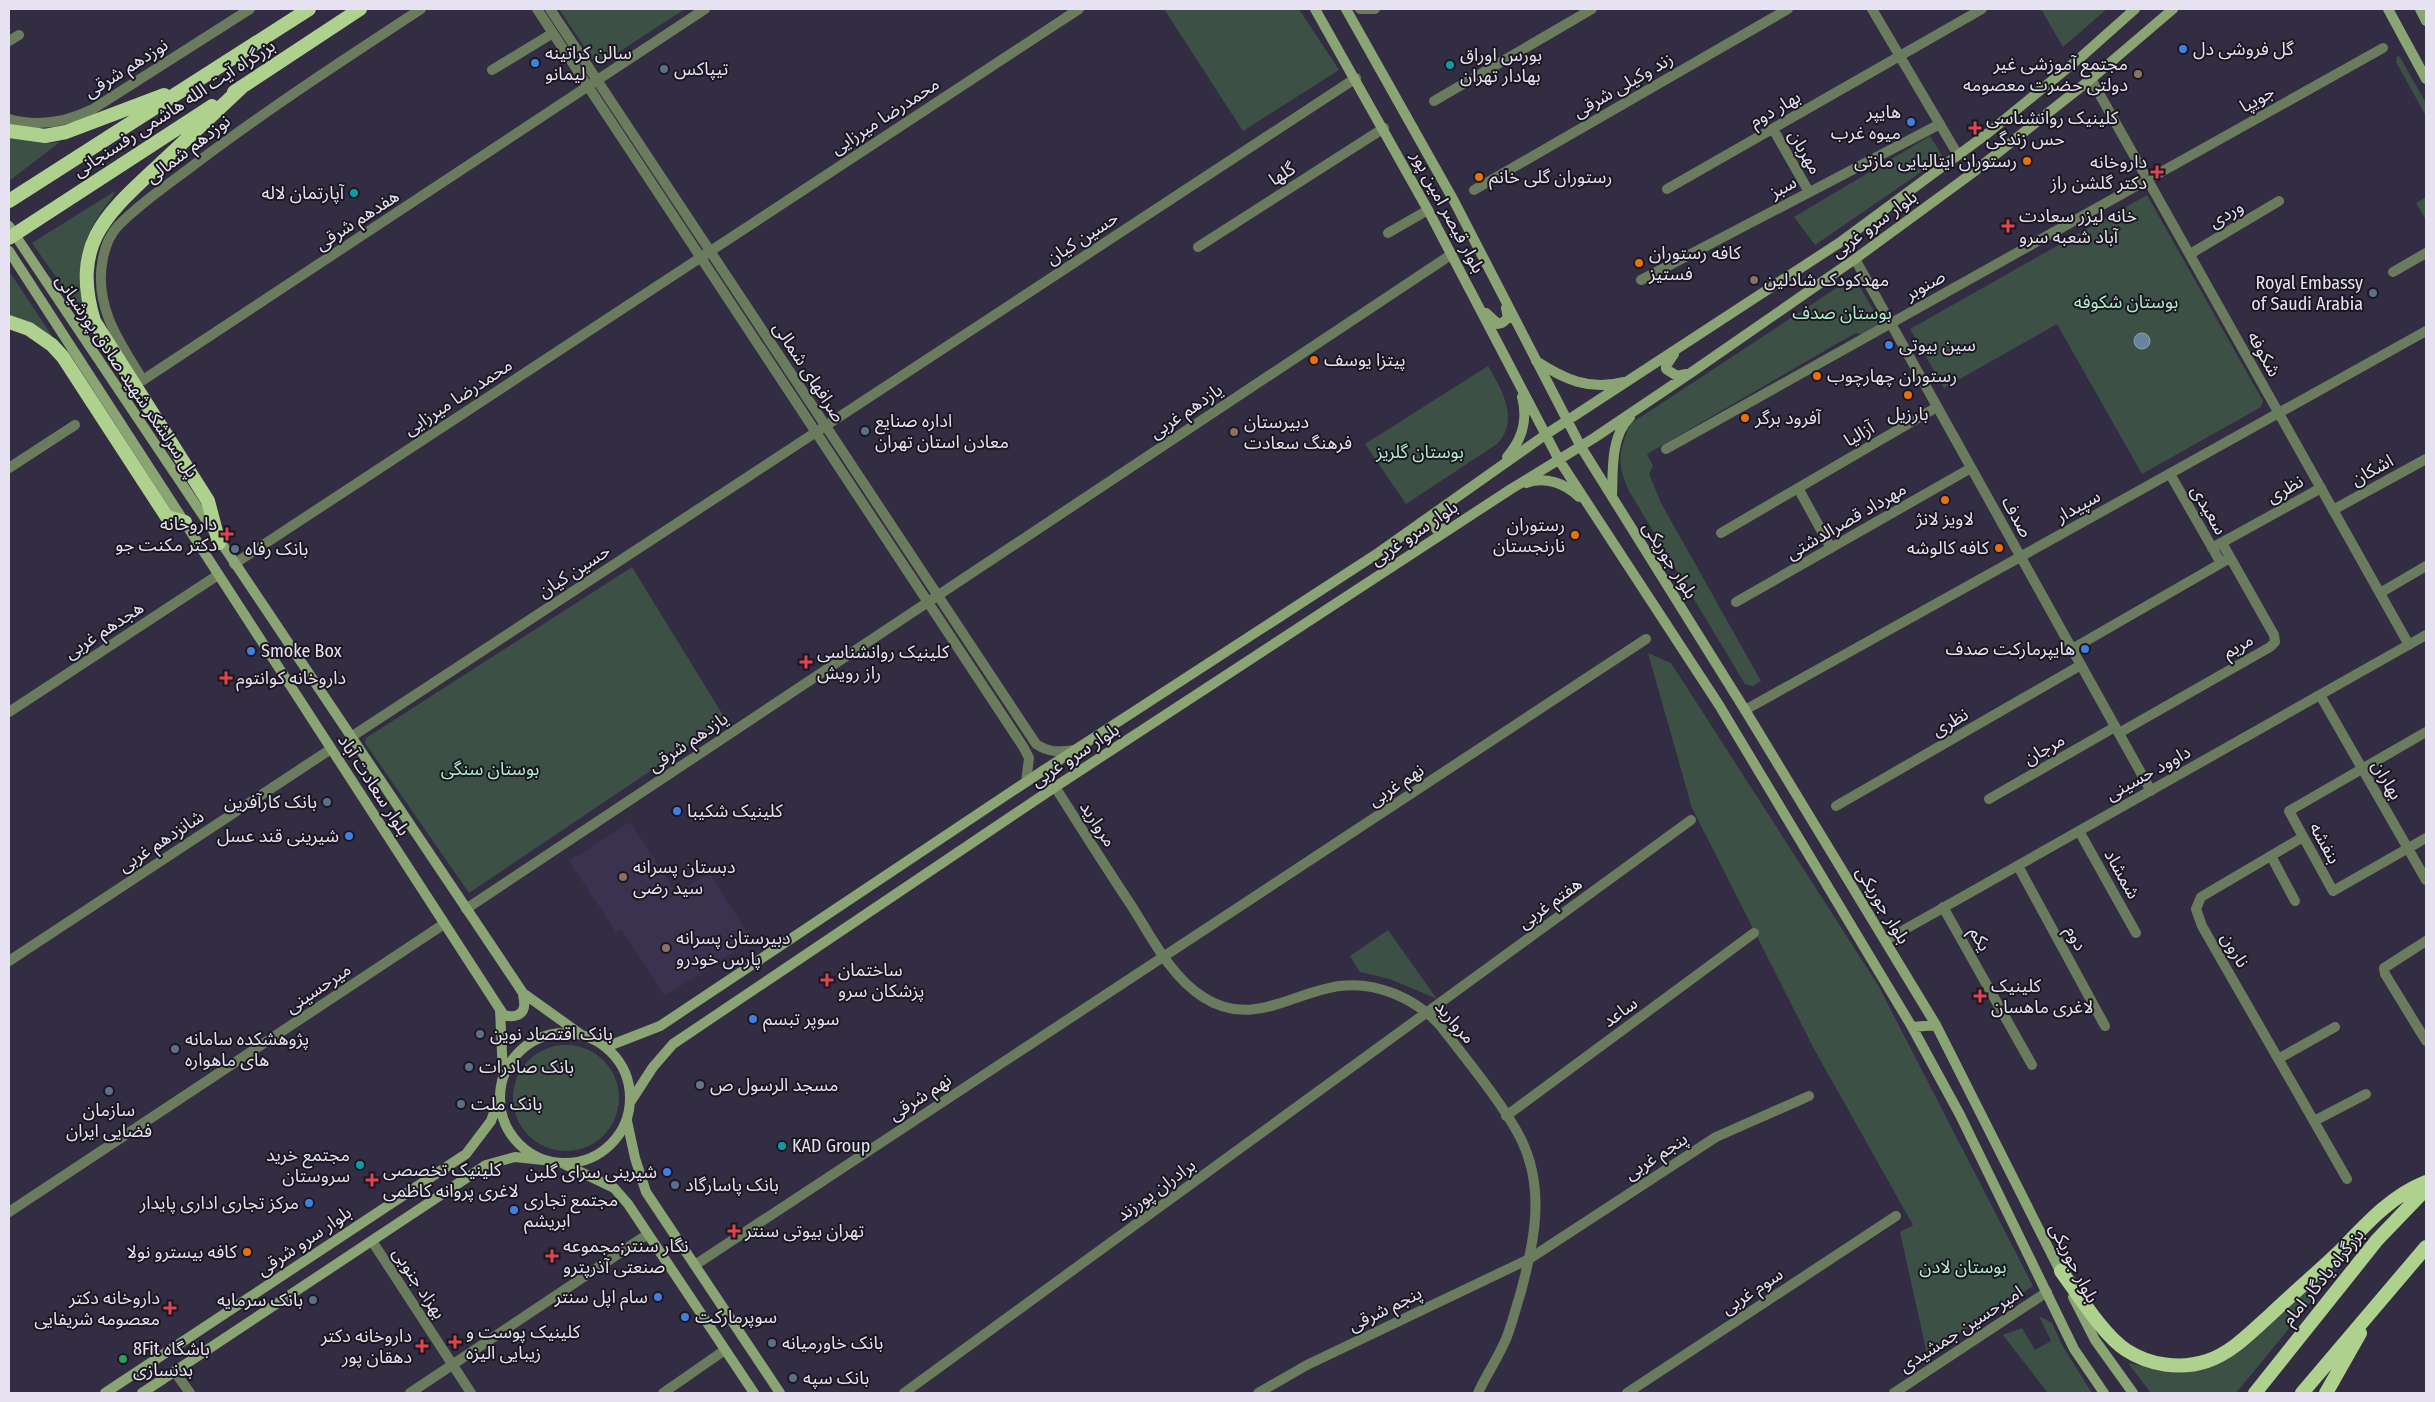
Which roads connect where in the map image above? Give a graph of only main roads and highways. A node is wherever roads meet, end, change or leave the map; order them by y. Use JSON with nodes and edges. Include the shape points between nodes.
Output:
{"nodes":[{"id":1,"x":309,"y":9,"type":"edge"},
{"id":2,"x":360,"y":9,"type":"edge"},
{"id":3,"x":1315,"y":9,"type":"edge"},
{"id":4,"x":1346,"y":9,"type":"edge"},
{"id":5,"x":2135,"y":9,"type":"edge"},
{"id":6,"x":2173,"y":9,"type":"edge"},
{"id":7,"x":2388,"y":9,"type":"edge"},
{"id":8,"x":2420,"y":9,"type":"edge"},
{"id":9,"x":2426,"y":21,"type":"edge"},
{"id":10,"x":2426,"y":79,"type":"edge"},
{"id":11,"x":199,"y":80,"type":"junction"},
{"id":12,"x":241,"y":88,"type":"junction"},
{"id":13,"x":9,"y":132,"type":"edge"},
{"id":14,"x":9,"y":201,"type":"edge"},
{"id":15,"x":9,"y":226,"type":"edge"},
{"id":16,"x":9,"y":238,"type":"edge"},
{"id":17,"x":9,"y":251,"type":"edge"},
{"id":18,"x":1504,"y":299,"type":"junction"},
{"id":19,"x":1482,"y":309,"type":"junction"},
{"id":20,"x":9,"y":322,"type":"edge"},
{"id":21,"x":1678,"y":349,"type":"junction"},
{"id":22,"x":1534,"y":360,"type":"junction"},
{"id":23,"x":1692,"y":372,"type":"junction"},
{"id":24,"x":1518,"y":379,"type":"junction"},
{"id":25,"x":1631,"y":380,"type":"junction"},
{"id":26,"x":1642,"y":405,"type":"junction"},
{"id":27,"x":1567,"y":422,"type":"junction"},
{"id":28,"x":1546,"y":435,"type":"junction"},
{"id":29,"x":1581,"y":446,"type":"junction"},
{"id":30,"x":1559,"y":460,"type":"junction"},
{"id":31,"x":1495,"y":470,"type":"junction"},
{"id":32,"x":1511,"y":489,"type":"junction"},
{"id":33,"x":1612,"y":498,"type":"junction"},
{"id":34,"x":1444,"y":508,"type":"junction"},
{"id":35,"x":1591,"y":509,"type":"junction"},
{"id":36,"x":185,"y":522,"type":"junction"},
{"id":37,"x":1455,"y":525,"type":"junction"},
{"id":38,"x":219,"y":542,"type":"junction"},
{"id":39,"x":523,"y":993,"type":"junction"},
{"id":40,"x":500,"y":1009,"type":"junction"},
{"id":41,"x":1936,"y":1025,"type":"junction"},
{"id":42,"x":1912,"y":1027,"type":"junction"},
{"id":43,"x":583,"y":1036,"type":"junction"},
{"id":44,"x":606,"y":1047,"type":"junction"},
{"id":45,"x":503,"y":1076,"type":"junction"},
{"id":46,"x":500,"y":1096,"type":"junction"},
{"id":47,"x":631,"y":1101,"type":"junction"},
{"id":48,"x":627,"y":1121,"type":"junction"},
{"id":49,"x":543,"y":1160,"type":"junction"},
{"id":50,"x":563,"y":1164,"type":"junction"},
{"id":51,"x":2426,"y":1182,"type":"edge"},
{"id":52,"x":2426,"y":1189,"type":"edge"},
{"id":53,"x":2426,"y":1247,"type":"edge"},
{"id":54,"x":2061,"y":1271,"type":"junction"},
{"id":55,"x":2372,"y":1310,"type":"junction"},
{"id":56,"x":105,"y":1393,"type":"edge"},
{"id":57,"x":142,"y":1393,"type":"edge"},
{"id":58,"x":754,"y":1393,"type":"edge"},
{"id":59,"x":780,"y":1393,"type":"edge"},
{"id":60,"x":2104,"y":1393,"type":"edge"},
{"id":61,"x":2133,"y":1393,"type":"edge"},
{"id":62,"x":2255,"y":1393,"type":"edge"},
{"id":63,"x":2302,"y":1393,"type":"edge"},
{"id":64,"x":2326,"y":1393,"type":"edge"}],
"edges":[{"from":1,"to":11,"type":"highway","name":"بزرگراه آیت الله هاشمی رفسنجانی"},
{"from":2,"to":12,"type":"highway","name":"بزرگراه آیت الله هاشمی رفسنجانی"},
{"from":3,"to":19,"type":"main road","name":"بلوار قیصر امین پور"},
{"from":4,"to":18,"type":"main road","name":"بلوار قیصر امین پور","via":[[1454,201]]},
{"from":5,"to":21,"type":"main road","name":"بلوار سرو غربی","via":[[2077,61],[1958,155],[1847,237]]},
{"from":6,"to":23,"type":"main road","name":"بلوار سرو غربی","via":[[1971,174]]},
{"from":7,"to":10,"type":"main road"},
{"from":8,"to":9,"type":"main road"},
{"from":11,"to":13,"type":"highway","via":[[66,132],[45,136]]},
{"from":11,"to":14,"type":"highway","name":"بزرگراه آیت الله هاشمی رفسنجانی"},
{"from":12,"to":16,"type":"highway","name":"بزرگراه آیت الله هاشمی رفسنجانی"},
{"from":12,"to":38,"type":"highway","via":[[113,208],[94,238],[87,276],[94,321],[208,502]]},
{"from":15,"to":38,"type":"main road","name":"پل سرلشکر شهید صادق پورشیانی"},
{"from":17,"to":36,"type":"main road","name":"پل سرلشکر شهید صادق پورشیانی"},
{"from":18,"to":19,"type":"main road","via":[[1508,318],[1502,324]]},
{"from":18,"to":22,"type":"main road","name":"بلوار قیصر امین پور"},
{"from":19,"to":24,"type":"main road","name":"بلوار قیصر امین پور"},
{"from":20,"to":36,"type":"highway","via":[[28,329],[57,351],[167,517]]},
{"from":21,"to":23,"type":"main road","via":[[1666,369],[1677,376]]},
{"from":21,"to":25,"type":"main road","name":"بلوار سرو غربی"},
{"from":22,"to":25,"type":"main road","via":[[1581,384],[1611,385]]},
{"from":22,"to":27,"type":"main road","name":"بلوار قیصر امین پور"},
{"from":23,"to":26,"type":"main road","name":"بلوار سرو غربی"},
{"from":24,"to":28,"type":"main road","name":"بلوار قیصر امین پور"},
{"from":24,"to":31,"type":"main road","via":[[1525,408],[1523,428],[1516,448]]},
{"from":25,"to":27,"type":"main road","name":"بلوار سرو غربی"},
{"from":26,"to":29,"type":"main road","name":"بلوار سرو غربی"},
{"from":26,"to":33,"type":"main road","via":[[1625,422],[1619,437]]},
{"from":27,"to":28,"type":"main road","name":"بلوار سرو غربی"},
{"from":27,"to":29,"type":"main road","name":"بلوار قیصر امین پور"},
{"from":28,"to":30,"type":"main road","name":"بلوار قیصر امین پور"},
{"from":28,"to":31,"type":"main road","name":"بلوار سرو غربی"},
{"from":29,"to":30,"type":"main road","name":"بلوار سرو غربی"},
{"from":29,"to":33,"type":"main road","name":"بلوار جوریکی"},
{"from":30,"to":32,"type":"main road","name":"بلوار سرو غربی"},
{"from":30,"to":35,"type":"main road","name":"بلوار جوریکی"},
{"from":31,"to":34,"type":"main road","name":"بلوار سرو غربی"},
{"from":32,"to":35,"type":"main road","via":[[1532,481],[1558,483]]},
{"from":32,"to":37,"type":"main road","name":"بلوار سرو غربی"},
{"from":33,"to":41,"type":"main road","name":"بلوار جوریکی"},
{"from":34,"to":37,"type":"main road","via":[[1433,524],[1434,528],[1438,530]]},
{"from":34,"to":44,"type":"main road","name":"بلوار سرو غربی","via":[[1376,556],[1026,782],[660,1026]]},
{"from":35,"to":42,"type":"main road","name":"بلوار جوریکی","via":[[1718,705]]},
{"from":36,"to":40,"type":"main road","name":"بلوار سعادت آباد"},
{"from":37,"to":47,"type":"main road","name":"بلوار سرو غربی","via":[[1055,787],[673,1044]]},
{"from":38,"to":39,"type":"main road","name":"بلوار سعادت آباد"},
{"from":39,"to":40,"type":"main road","via":[[524,1007],[516,1016],[508,1017]]},
{"from":39,"to":43,"type":"main road","name":"بلوار سعادت آباد"},
{"from":40,"to":45,"type":"main road"},
{"from":41,"to":42,"type":"main road"},
{"from":41,"to":54,"type":"main road","name":"بلوار جوریکی"},
{"from":42,"to":60,"type":"main road","name":"بلوار جوریکی","via":[[1964,1123],[2074,1349]]},
{"from":43,"to":44,"type":"main road"},
{"from":43,"to":45,"type":"main road","via":[[568,1033],[548,1035],[528,1044]]},
{"from":44,"to":47,"type":"main road","via":[[629,1080]]},
{"from":45,"to":46,"type":"main road"},
{"from":46,"to":49,"type":"main road","via":[[502,1117],[511,1135],[525,1150]]},
{"from":46,"to":56,"type":"main road","name":"بلوار سرو شرقی","via":[[491,1121],[466,1154]]},
{"from":47,"to":48,"type":"main road"},
{"from":48,"to":50,"type":"main road","via":[[617,1138],[602,1152],[583,1161]]},
{"from":48,"to":59,"type":"main road","via":[[646,1192]]},
{"from":49,"to":50,"type":"main road"},
{"from":49,"to":57,"type":"main road","name":"بلوار سرو شرقی","via":[[515,1157],[486,1166]]},
{"from":50,"to":58,"type":"main road","via":[[614,1188]]},
{"from":51,"to":54,"type":"highway","via":[[2407,1190],[2373,1216],[2231,1349],[2207,1361],[2192,1364],[2152,1362],[2125,1349],[2110,1336]]},
{"from":52,"to":62,"type":"highway","name":"بزرگراه یادگار امام","via":[[2377,1240]]},
{"from":53,"to":55,"type":"highway"},
{"from":54,"to":61,"type":"main road","name":"بلوار جوریکی","via":[[2095,1340]]},
{"from":55,"to":63,"type":"highway"},
{"from":55,"to":64,"type":"highway"}]}
